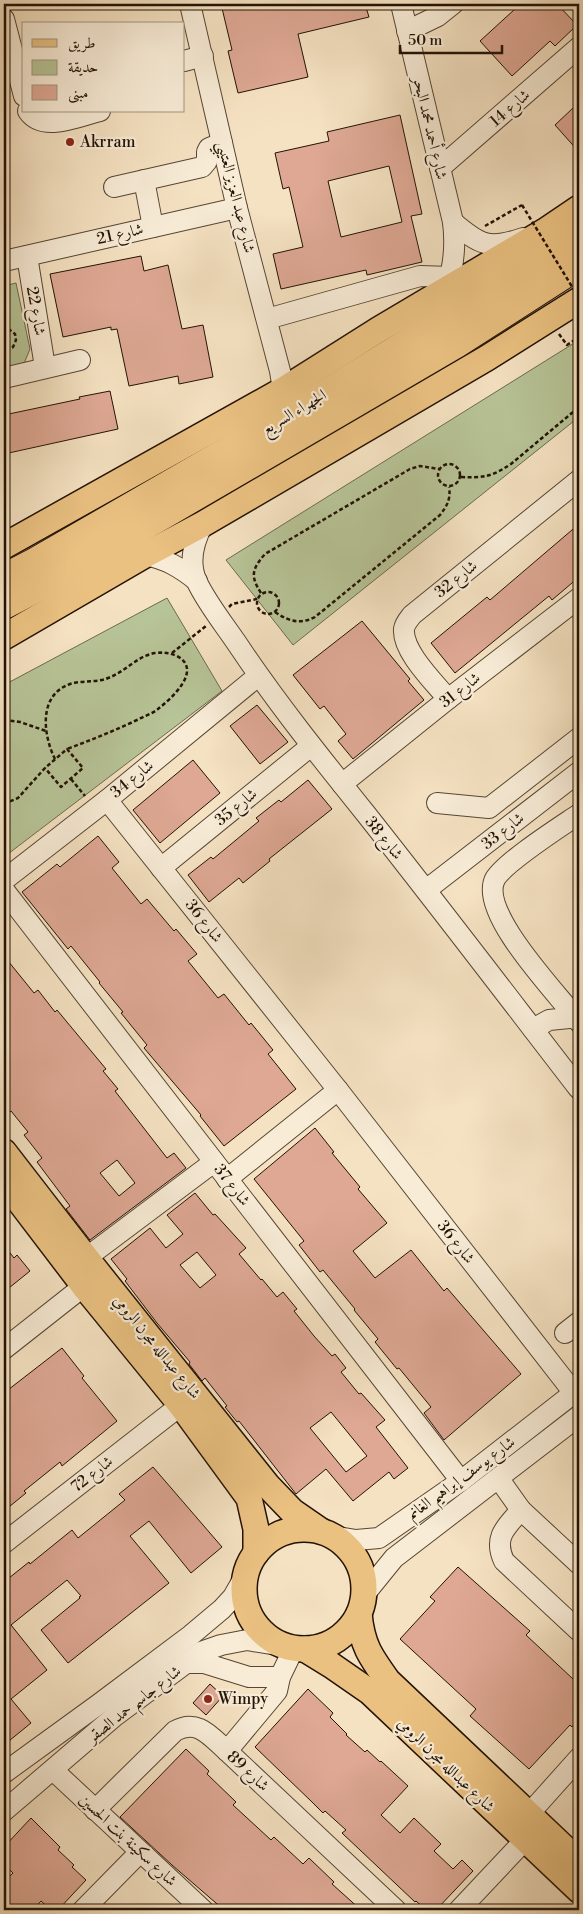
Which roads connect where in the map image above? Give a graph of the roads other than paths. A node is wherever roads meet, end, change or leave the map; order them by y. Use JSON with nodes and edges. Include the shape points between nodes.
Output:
{"nodes":[{"id":1,"x":190,"y":4,"type":"edge"},
{"id":2,"x":401,"y":4,"type":"edge"},
{"id":3,"x":453,"y":4,"type":"edge"},
{"id":4,"x":4,"y":19,"type":"edge"},
{"id":5,"x":408,"y":31,"type":"junction"},
{"id":6,"x":6,"y":40,"type":"edge"},
{"id":7,"x":579,"y":47,"type":"edge"},
{"id":8,"x":193,"y":58,"type":"edge"},
{"id":9,"x":22,"y":89,"type":"edge"},
{"id":10,"x":29,"y":112,"type":"edge"},
{"id":11,"x":96,"y":112,"type":"edge"},
{"id":12,"x":222,"y":143,"type":"junction"},
{"id":13,"x":440,"y":168,"type":"junction"},
{"id":14,"x":144,"y":180,"type":"junction"},
{"id":15,"x":114,"y":187,"type":"dead end"},
{"id":16,"x":237,"y":208,"type":"junction"},
{"id":17,"x":579,"y":208,"type":"edge"},
{"id":18,"x":453,"y":222,"type":"junction"},
{"id":19,"x":153,"y":227,"type":"junction"},
{"id":20,"x":545,"y":231,"type":"junction"},
{"id":21,"x":579,"y":236,"type":"edge"},
{"id":22,"x":27,"y":256,"type":"junction"},
{"id":23,"x":4,"y":261,"type":"edge"},
{"id":24,"x":579,"y":264,"type":"edge"},
{"id":25,"x":448,"y":283,"type":"junction"},
{"id":26,"x":579,"y":299,"type":"edge"},
{"id":27,"x":266,"y":319,"type":"junction"},
{"id":28,"x":80,"y":360,"type":"dead end"},
{"id":29,"x":45,"y":367,"type":"junction"},
{"id":30,"x":4,"y":378,"type":"edge"},
{"id":31,"x":283,"y":390,"type":"junction"},
{"id":32,"x":579,"y":480,"type":"edge"},
{"id":33,"x":203,"y":524,"type":"junction"},
{"id":34,"x":4,"y":546,"type":"edge"},
{"id":35,"x":146,"y":555,"type":"junction"},
{"id":36,"x":4,"y":578,"type":"edge"},
{"id":37,"x":197,"y":581,"type":"junction"},
{"id":38,"x":579,"y":598,"type":"edge"},
{"id":39,"x":4,"y":605,"type":"edge"},
{"id":40,"x":4,"y":637,"type":"edge"},
{"id":41,"x":258,"y":676,"type":"junction"},
{"id":42,"x":448,"y":699,"type":"junction"},
{"id":43,"x":579,"y":738,"type":"edge"},
{"id":44,"x":311,"y":746,"type":"junction"},
{"id":45,"x":579,"y":772,"type":"edge"},
{"id":46,"x":342,"y":784,"type":"junction"},
{"id":47,"x":437,"y":803,"type":"dead end"},
{"id":48,"x":101,"y":804,"type":"junction"},
{"id":49,"x":579,"y":814,"type":"edge"},
{"id":50,"x":161,"y":868,"type":"junction"},
{"id":51,"x":4,"y":880,"type":"edge"},
{"id":52,"x":4,"y":890,"type":"edge"},
{"id":53,"x":426,"y":890,"type":"junction"},
{"id":54,"x":578,"y":1019,"type":"edge"},
{"id":55,"x":533,"y":1029,"type":"junction"},
{"id":56,"x":579,"y":1089,"type":"edge"},
{"id":57,"x":338,"y":1090,"type":"junction"},
{"id":58,"x":4,"y":1152,"type":"edge"},
{"id":59,"x":214,"y":1162,"type":"junction"},
{"id":60,"x":227,"y":1179,"type":"junction"},
{"id":61,"x":4,"y":1181,"type":"edge"},
{"id":62,"x":86,"y":1258,"type":"junction"},
{"id":63,"x":84,"y":1286,"type":"junction"},
{"id":64,"x":4,"y":1349,"type":"edge"},
{"id":65,"x":576,"y":1391,"type":"edge"},
{"id":66,"x":181,"y":1405,"type":"junction"},
{"id":67,"x":579,"y":1416,"type":"edge"},
{"id":68,"x":499,"y":1479,"type":"junction"},
{"id":69,"x":461,"y":1481,"type":"junction"},
{"id":70,"x":521,"y":1510,"type":"junction"},
{"id":71,"x":327,"y":1533,"type":"junction"},
{"id":72,"x":4,"y":1543,"type":"edge"},
{"id":73,"x":256,"y":1553,"type":"junction"},
{"id":74,"x":579,"y":1564,"type":"edge"},
{"id":75,"x":245,"y":1576,"type":"junction"},
{"id":76,"x":362,"y":1604,"type":"junction"},
{"id":77,"x":579,"y":1631,"type":"edge"},
{"id":78,"x":294,"y":1648,"type":"junction"},
{"id":79,"x":185,"y":1664,"type":"junction"},
{"id":80,"x":280,"y":1677,"type":"junction"},
{"id":81,"x":227,"y":1751,"type":"junction"},
{"id":82,"x":579,"y":1758,"type":"edge"},
{"id":83,"x":53,"y":1770,"type":"junction"},
{"id":84,"x":4,"y":1773,"type":"edge"},
{"id":85,"x":4,"y":1810,"type":"edge"},
{"id":86,"x":96,"y":1810,"type":"junction"},
{"id":87,"x":528,"y":1815,"type":"junction"},
{"id":88,"x":525,"y":1840,"type":"junction"},
{"id":89,"x":140,"y":1852,"type":"junction"},
{"id":90,"x":579,"y":1862,"type":"edge"},
{"id":91,"x":579,"y":1890,"type":"edge"},
{"id":92,"x":84,"y":1910,"type":"edge"},
{"id":93,"x":203,"y":1910,"type":"edge"},
{"id":94,"x":396,"y":1910,"type":"edge"},
{"id":95,"x":459,"y":1910,"type":"edge"}],
"edges":[{"from":1,"to":8,"type":"street","name":"شارع عبد العزيز العتيبي"},
{"from":2,"to":5,"type":"street","name":"شارع أحمد محمد البحر"},
{"from":3,"to":5,"type":"street","via":[[438,16]]},
{"from":4,"to":6,"type":"street"},
{"from":5,"to":13,"type":"street","name":"شارع أحمد محمد البحر"},
{"from":6,"to":9,"type":"street"},
{"from":7,"to":13,"type":"street","name":"شارع 14"},
{"from":8,"to":12,"type":"street","name":"شارع عبد العزيز العتيبي"},
{"from":10,"to":11,"type":"street","via":[[37,120],[50,123]]},
{"from":12,"to":14,"type":"street","via":[[209,148],[207,161],[202,167]]},
{"from":12,"to":16,"type":"street","name":"شارع عبد العزيز العتيبي"},
{"from":13,"to":18,"type":"street","name":"شارع أحمد محمد البحر"},
{"from":14,"to":15,"type":"street"},
{"from":14,"to":19,"type":"street"},
{"from":16,"to":19,"type":"street","name":"شارع 21"},
{"from":16,"to":27,"type":"street","name":"شارع عبد العزيز العتيبي"},
{"from":17,"to":20,"type":"main road","name":"الجهراء السريع"},
{"from":18,"to":20,"type":"street","via":[[476,240],[496,245]]},
{"from":18,"to":25,"type":"street","name":"شارع أحمد محمد البحر","via":[[455,250]]},
{"from":19,"to":22,"type":"street","name":"شارع 21"},
{"from":20,"to":25,"type":"main road","name":"الجهراء السريع"},
{"from":21,"to":36,"type":"highway","name":"الجهراء السريع","via":[[314,401]]},
{"from":22,"to":23,"type":"street","name":"شارع 21"},
{"from":22,"to":29,"type":"street","name":"شارع 22"},
{"from":24,"to":39,"type":"highway","name":"الجهراء السريع","via":[[456,344],[50,582]]},
{"from":25,"to":27,"type":"street","via":[[420,276]]},
{"from":25,"to":31,"type":"main road","name":"الجهراء السريع"},
{"from":26,"to":33,"type":"main road","via":[[487,358]]},
{"from":27,"to":31,"type":"street","name":"شارع عبد العزيز العتيبي"},
{"from":28,"to":29,"type":"street"},
{"from":29,"to":30,"type":"street"},
{"from":31,"to":34,"type":"main road","name":"الجهراء السريع"},
{"from":32,"to":42,"type":"street","name":"شارع 32","via":[[406,623],[407,647]]},
{"from":33,"to":35,"type":"main road"},
{"from":33,"to":37,"type":"street","name":"شارع 38","via":[[193,552]]},
{"from":35,"to":37,"type":"street","name":"شارع 38","via":[[173,564]]},
{"from":35,"to":40,"type":"main road"},
{"from":37,"to":41,"type":"street","name":"شارع 38"},
{"from":38,"to":42,"type":"street","name":"شارع 31"},
{"from":41,"to":44,"type":"street","name":"شارع 38"},
{"from":41,"to":48,"type":"street","name":"شارع 34"},
{"from":42,"to":46,"type":"street","name":"شارع 31"},
{"from":43,"to":47,"type":"street","via":[[489,808]]},
{"from":44,"to":46,"type":"street","name":"شارع 38"},
{"from":44,"to":50,"type":"street","name":"شارع 35"},
{"from":45,"to":53,"type":"street","name":"شارع 33"},
{"from":46,"to":53,"type":"street","name":"شارع 38"},
{"from":48,"to":50,"type":"street","name":"شارع 36"},
{"from":48,"to":51,"type":"street","name":"شارع 34"},
{"from":49,"to":54,"type":"street","via":[[504,868],[495,880],[492,892],[496,909],[517,945]]},
{"from":50,"to":57,"type":"street","name":"شارع 36"},
{"from":52,"to":59,"type":"street","name":"شارع 37"},
{"from":53,"to":55,"type":"street","name":"شارع 38"},
{"from":54,"to":55,"type":"street","via":[[549,1020]]},
{"from":55,"to":56,"type":"street","name":"شارع 38"},
{"from":57,"to":60,"type":"street"},
{"from":57,"to":65,"type":"street","name":"شارع 36"},
{"from":58,"to":62,"type":"main road","name":"شارع عبدالله مجرن الرومي"},
{"from":59,"to":60,"type":"street","name":"شارع 37"},
{"from":59,"to":62,"type":"street"},
{"from":60,"to":69,"type":"street","name":"شارع 37"},
{"from":61,"to":63,"type":"main road","name":"شارع عبدالله مجرن الرومي"},
{"from":62,"to":71,"type":"main road","name":"شارع عبدالله مجرن الرومي","via":[[277,1497],[292,1511]]},
{"from":63,"to":64,"type":"street"},
{"from":63,"to":66,"type":"main road","name":"شارع عبدالله مجرن الرومي"},
{"from":65,"to":69,"type":"street","name":"شارع يوسف إبراهيم الغانم"},
{"from":66,"to":72,"type":"street","name":"شارع 72"},
{"from":66,"to":73,"type":"main road","name":"شارع عبدالله مجرن الرومي","via":[[249,1498],[256,1529]]},
{"from":67,"to":68,"type":"street","name":"شارع يوسف إبراهيم الغانم"},
{"from":68,"to":70,"type":"street"},
{"from":68,"to":76,"type":"street","name":"شارع يوسف إبراهيم الغانم","via":[[394,1558]]},
{"from":69,"to":71,"type":"street","name":"شارع يوسف إبراهيم الغانم","via":[[379,1538],[356,1540]]},
{"from":70,"to":74,"type":"street"},
{"from":70,"to":77,"type":"street","via":[[501,1534],[500,1552],[504,1561]]},
{"from":71,"to":73,"type":"main road","via":[[303,1529],[285,1532],[269,1540]]},
{"from":71,"to":76,"type":"main road","via":[[347,1546],[357,1560],[364,1577]]},
{"from":73,"to":75,"type":"main road"},
{"from":75,"to":78,"type":"main road","via":[[247,1610],[256,1625],[268,1637]]},
{"from":75,"to":84,"type":"street","name":"شارع جاسم حمد الصقر","via":[[222,1609],[203,1625]]},
{"from":76,"to":78,"type":"main road","via":[[350,1628],[337,1640],[322,1647]]},
{"from":76,"to":87,"type":"main road","name":"شارع عبدالله مجرن الرومي","via":[[361,1634],[370,1656],[388,1681]]},
{"from":78,"to":79,"type":"street","name":"شارع جاسم حمد الصقر","via":[[247,1640],[201,1652]]},
{"from":78,"to":80,"type":"street"},
{"from":78,"to":88,"type":"main road","name":"شارع عبدالله مجرن الرومي","via":[[331,1665],[370,1692]]},
{"from":79,"to":80,"type":"street","via":[[204,1664],[249,1677]]},
{"from":79,"to":83,"type":"street","name":"شارع جاسم حمد الصقر","via":[[115,1716]]},
{"from":80,"to":81,"type":"street","via":[[277,1692]]},
{"from":81,"to":86,"type":"street","name":"شارع 89","via":[[201,1728],[183,1726]]},
{"from":81,"to":94,"type":"street","name":"شارع 89"},
{"from":82,"to":87,"type":"street"},
{"from":83,"to":85,"type":"street","name":"شارع جاسم حمد الصقر"},
{"from":83,"to":86,"type":"street","name":"شارع سكينة بنت الحسين"},
{"from":86,"to":89,"type":"street","name":"شارع سكينة بنت الحسين"},
{"from":87,"to":90,"type":"main road","name":"شارع عبدالله مجرن الرومي"},
{"from":88,"to":91,"type":"main road","name":"شارع عبدالله مجرن الرومي"},
{"from":88,"to":95,"type":"street"},
{"from":89,"to":92,"type":"street"},
{"from":89,"to":93,"type":"street","name":"شارع سكينة بنت الحسين"}]}
